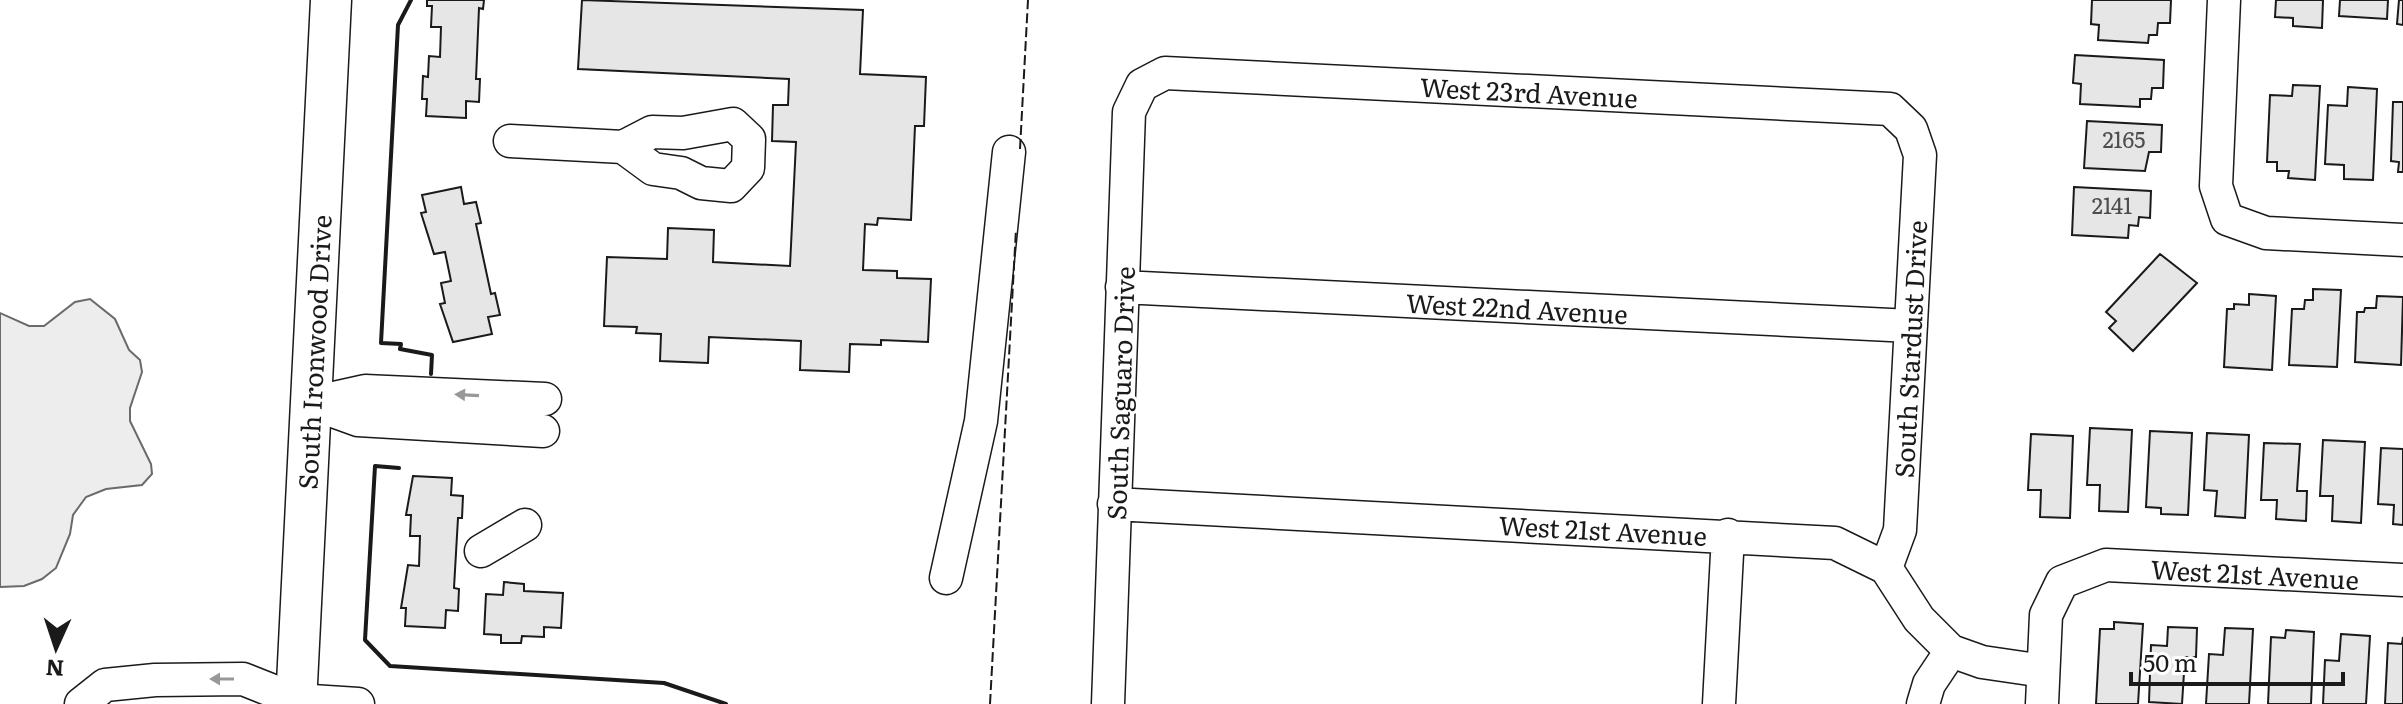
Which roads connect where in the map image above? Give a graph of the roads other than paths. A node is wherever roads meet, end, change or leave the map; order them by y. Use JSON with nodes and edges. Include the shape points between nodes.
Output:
{"nodes":[{"id":1,"x":331,"y":0,"type":"edge"},
{"id":2,"x":2224,"y":0,"type":"edge"},
{"id":3,"x":1142,"y":85,"type":"joint"},
{"id":4,"x":1911,"y":129,"type":"joint"},
{"id":5,"x":510,"y":141,"type":"dead end"},
{"id":6,"x":623,"y":147,"type":"dead end"},
{"id":7,"x":1009,"y":152,"type":"dead end"},
{"id":8,"x":2403,"y":240,"type":"edge"},
{"id":9,"x":1122,"y":287,"type":"junction"},
{"id":10,"x":1911,"y":326,"type":"junction"},
{"id":11,"x":545,"y":399,"type":"dead end"},
{"id":12,"x":311,"y":403,"type":"junction"},
{"id":13,"x":543,"y":431,"type":"dead end"},
{"id":14,"x":1114,"y":504,"type":"junction"},
{"id":15,"x":525,"y":525,"type":"dead end"},
{"id":16,"x":1728,"y":535,"type":"junction"},
{"id":17,"x":481,"y":551,"type":"dead end"},
{"id":18,"x":1886,"y":568,"type":"junction"},
{"id":19,"x":946,"y":578,"type":"dead end"},
{"id":20,"x":2403,"y":580,"type":"edge"},
{"id":21,"x":1951,"y":651,"type":"junction"},
{"id":22,"x":2043,"y":671,"type":"junction"},
{"id":23,"x":292,"y":703,"type":"edge"},
{"id":24,"x":81,"y":704,"type":"edge"},
{"id":25,"x":358,"y":704,"type":"edge"},
{"id":26,"x":1108,"y":704,"type":"edge"},
{"id":27,"x":1719,"y":704,"type":"edge"},
{"id":28,"x":1923,"y":704,"type":"edge"},
{"id":29,"x":2042,"y":704,"type":"edge"}],
"edges":[{"from":1,"to":12,"type":"main road","name":"South Ironwood Drive"},
{"from":2,"to":8,"type":"street","via":[[2216,186],[2227,219],[2266,233]]},
{"from":3,"to":4,"type":"street","name":"West 23rd Avenue","via":[[1165,73],[1890,109]]},
{"from":3,"to":9,"type":"street","name":"South Saguaro Drive","via":[[1129,112]]},
{"from":4,"to":10,"type":"street","name":"South Stardust Drive","via":[[1920,155]]},
{"from":5,"to":6,"type":"street"},
{"from":7,"to":19,"type":"street","via":[[981,421]]},
{"from":9,"to":10,"type":"street","name":"West 22nd Avenue"},
{"from":9,"to":14,"type":"street","name":"South Saguaro Drive"},
{"from":10,"to":18,"type":"street","name":"South Stardust Drive","via":[[1900,530]]},
{"from":11,"to":12,"type":"street","one_way":true,"via":[[365,391]]},
{"from":12,"to":13,"type":"street","via":[[358,420]]},
{"from":12,"to":23,"type":"main road","name":"South Ironwood Drive"},
{"from":14,"to":16,"type":"street","name":"West 21st Avenue"},
{"from":14,"to":26,"type":"street","name":"South Saguaro Drive"},
{"from":15,"to":17,"type":"street"},
{"from":16,"to":18,"type":"street","name":"West 21st Avenue","via":[[1835,543]]},
{"from":16,"to":27,"type":"street"},
{"from":18,"to":21,"type":"street","via":[[1919,619]]},
{"from":20,"to":22,"type":"street","name":"West 21st Avenue","via":[[2106,565],[2062,582],[2046,615]]},
{"from":21,"to":22,"type":"street","via":[[1982,662]]},
{"from":21,"to":28,"type":"street","via":[[1929,684]]},
{"from":22,"to":29,"type":"street"},
{"from":23,"to":24,"type":"street","one_way":true,"via":[[243,679],[105,685]]},
{"from":23,"to":25,"type":"street"}]}
